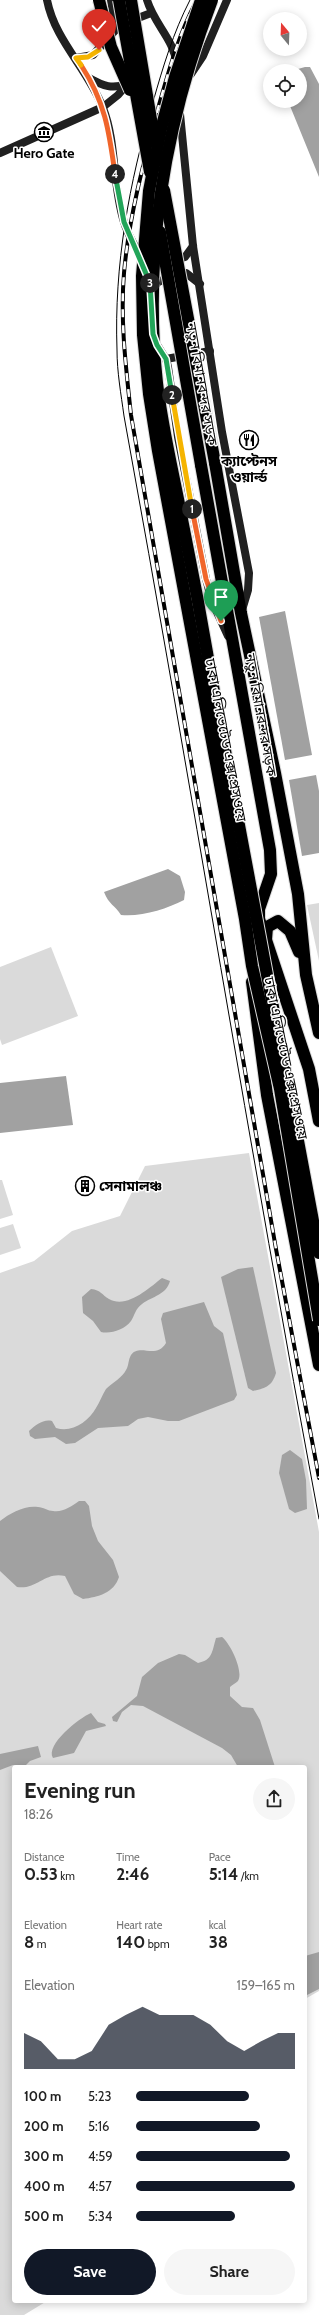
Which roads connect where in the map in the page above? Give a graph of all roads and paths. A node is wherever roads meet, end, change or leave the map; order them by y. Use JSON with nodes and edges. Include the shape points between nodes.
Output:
{"nodes":[{"id":1,"x":47,"y":0,"type":"edge"},
{"id":2,"x":99,"y":0,"type":"edge"},
{"id":3,"x":111,"y":0,"type":"edge"},
{"id":4,"x":119,"y":0,"type":"edge"},
{"id":5,"x":131,"y":0,"type":"edge"},
{"id":6,"x":147,"y":0,"type":"edge"},
{"id":7,"x":201,"y":0,"type":"edge"},
{"id":8,"x":212,"y":0,"type":"edge"},
{"id":9,"x":227,"y":0,"type":"edge"},
{"id":10,"x":151,"y":13,"type":"junction"},
{"id":11,"x":138,"y":17,"type":"junction"},
{"id":12,"x":116,"y":28,"type":"junction"},
{"id":13,"x":76,"y":58,"type":"junction"},
{"id":14,"x":90,"y":78,"type":"junction"},
{"id":15,"x":130,"y":81,"type":"junction"},
{"id":16,"x":180,"y":90,"type":"junction"},
{"id":17,"x":103,"y":107,"type":"junction"},
{"id":18,"x":138,"y":108,"type":"junction"},
{"id":19,"x":0,"y":153,"type":"edge"},
{"id":20,"x":193,"y":246,"type":"junction"},
{"id":21,"x":139,"y":255,"type":"junction"},
{"id":22,"x":200,"y":284,"type":"junction"},
{"id":23,"x":151,"y":286,"type":"junction"},
{"id":24,"x":210,"y":351,"type":"junction"},
{"id":25,"x":166,"y":359,"type":"junction"},
{"id":26,"x":241,"y":613,"type":"junction"},
{"id":27,"x":233,"y":648,"type":"junction"},
{"id":28,"x":266,"y":944,"type":"junction"},
{"id":29,"x":306,"y":975,"type":"junction"},
{"id":30,"x":319,"y":1033,"type":"edge"},
{"id":31,"x":319,"y":1121,"type":"edge"},
{"id":32,"x":319,"y":1253,"type":"edge"},
{"id":33,"x":314,"y":1319,"type":"edge"},
{"id":34,"x":319,"y":1365,"type":"edge"}],
"edges":[{"from":1,"to":13,"type":"main road","via":[[53,21]]},
{"from":2,"to":18,"type":"highway","bridge":true,"via":[[111,47]]},
{"from":3,"to":12,"type":"main road"},
{"from":4,"to":18,"type":"highway","name":"নতুন বিমানবন্দর সড়ক","bridge":true},
{"from":5,"to":26,"type":"highway","name":"নতুন বিমানবন্দর সড়ক","bridge":true},
{"from":6,"to":10,"type":"main road"},
{"from":7,"to":33,"type":"highway","name":"ঢাকা এলিভেটেড এক্সপ্রেসওয়ে","bridge":true,"via":[[175,77],[161,129],[149,191],[142,276],[143,336],[148,394],[158,451],[252,966],[280,1090]]},
{"from":8,"to":32,"type":"highway","name":"ঢাকা এলিভেটেড এক্সপ্রেসওয়ে","bridge":true,"via":[[184,85],[164,163],[156,224],[153,280],[155,362],[167,445]]},
{"from":9,"to":16,"type":"main road","via":[[203,56]]},
{"from":10,"to":11,"type":"main road"},
{"from":10,"to":16,"type":"main road","via":[[162,26],[175,50]]},
{"from":11,"to":12,"type":"main road"},
{"from":11,"to":15,"type":"main road","via":[[144,60],[138,73]]},
{"from":12,"to":13,"type":"main road","via":[[93,55]]},
{"from":13,"to":14,"type":"main road"},
{"from":14,"to":15,"type":"main road","via":[[109,87],[122,86]]},
{"from":14,"to":17,"type":"main road"},
{"from":15,"to":17,"type":"main road"},
{"from":16,"to":20,"type":"main road","via":[[180,126]]},
{"from":17,"to":19,"type":"main road"},
{"from":17,"to":21,"type":"main road","via":[[110,133],[124,222]]},
{"from":18,"to":27,"type":"highway","name":"নতুন বিমানবন্দর সড়ক","bridge":true},
{"from":20,"to":21,"type":"main road","via":[[184,257],[173,261],[153,263]]},
{"from":20,"to":22,"type":"main road"},
{"from":21,"to":23,"type":"main road"},
{"from":22,"to":23,"type":"main road","via":[[186,273],[172,275]]},
{"from":22,"to":24,"type":"main road"},
{"from":23,"to":25,"type":"main road","via":[[153,334]]},
{"from":24,"to":25,"type":"main road"},
{"from":24,"to":26,"type":"main road","via":[[222,432],[249,574],[248,590]]},
{"from":25,"to":27,"type":"main road","via":[[178,437],[206,579],[212,601]]},
{"from":26,"to":29,"type":"highway","name":"নতুন বিমানবন্দর সড়ক","via":[[276,773],[298,894]]},
{"from":27,"to":28,"type":"highway","name":"নতুন বিমানবন্দর সড়ক","via":[[270,850],[270,874],[259,919]]},
{"from":28,"to":29,"type":"highway","via":[[267,927],[274,921],[284,924],[296,944]]},
{"from":28,"to":31,"type":"highway","name":"নতুন বিমানবন্দর সড়ক","via":[[309,1069]]},
{"from":29,"to":30,"type":"highway","name":"নতুন বিমানবন্দর সড়ক"},
{"from":33,"to":34,"type":"highway","name":"ঢাকা এলিভেটেড এক্সপ্রেসওয়ে"}]}
